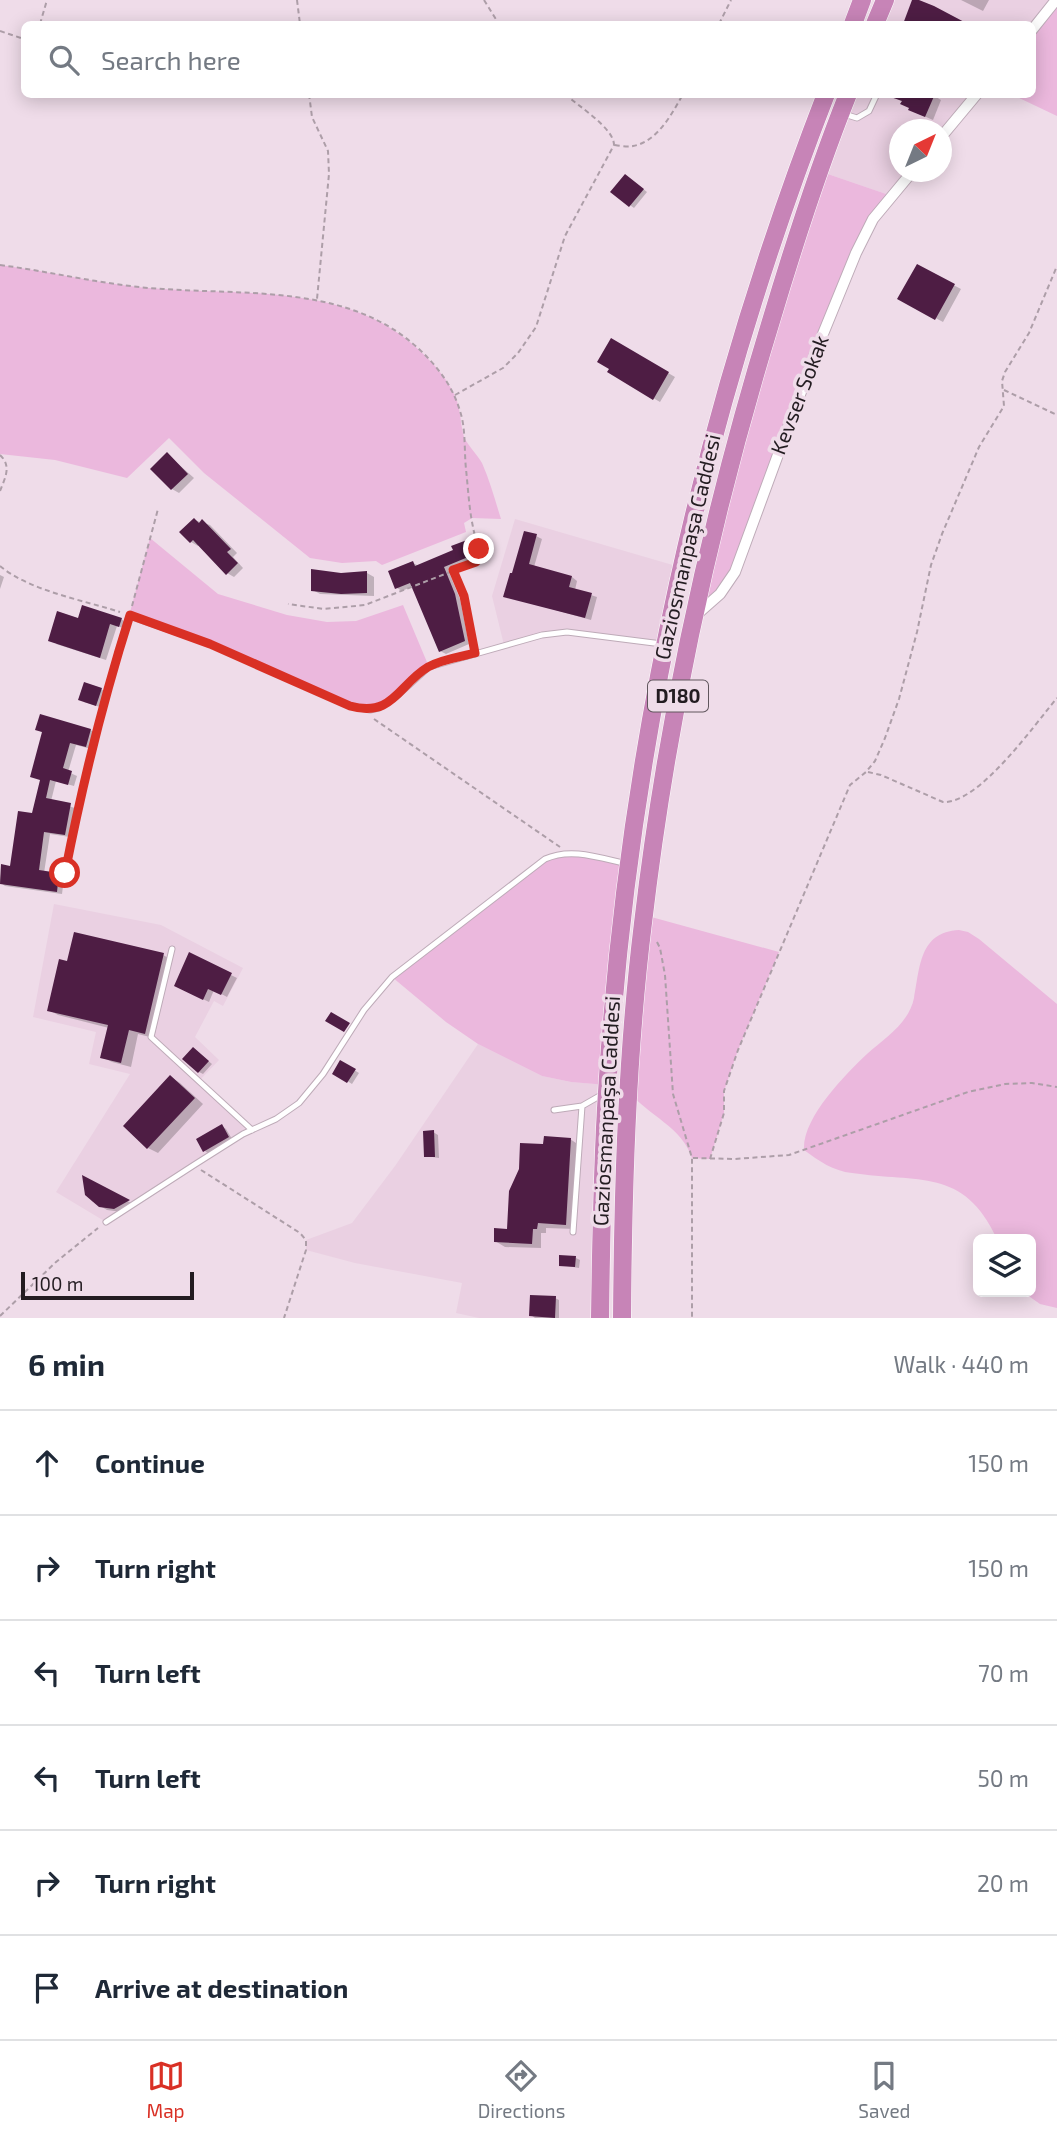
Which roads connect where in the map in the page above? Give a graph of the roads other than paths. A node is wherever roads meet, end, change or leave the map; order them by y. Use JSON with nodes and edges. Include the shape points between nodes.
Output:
{"nodes":[{"id":1,"x":862,"y":0,"type":"edge"},
{"id":2,"x":885,"y":0,"type":"edge"},
{"id":3,"x":1056,"y":0,"type":"edge"},
{"id":4,"x":854,"y":21,"type":"edge"},
{"id":5,"x":876,"y":21,"type":"edge"},
{"id":6,"x":1036,"y":25,"type":"edge"},
{"id":7,"x":825,"y":98,"type":"edge"},
{"id":8,"x":847,"y":98,"type":"edge"},
{"id":9,"x":875,"y":98,"type":"edge"},
{"id":10,"x":974,"y":98,"type":"edge"},
{"id":11,"x":841,"y":113,"type":"junction"},
{"id":12,"x":952,"y":124,"type":"edge"},
{"id":13,"x":904,"y":182,"type":"edge"},
{"id":14,"x":693,"y":618,"type":"junction"},
{"id":15,"x":666,"y":645,"type":"junction"},
{"id":16,"x":629,"y":864,"type":"junction"},
{"id":17,"x":65,"y":873,"type":"dead end"},
{"id":18,"x":172,"y":949,"type":"dead end"},
{"id":19,"x":607,"y":1091,"type":"junction"},
{"id":20,"x":582,"y":1106,"type":"junction"},
{"id":21,"x":554,"y":1110,"type":"dead end"},
{"id":22,"x":252,"y":1130,"type":"junction"},
{"id":23,"x":106,"y":1222,"type":"road end"},
{"id":24,"x":573,"y":1231,"type":"dead end"},
{"id":25,"x":600,"y":1318,"type":"edge"},
{"id":26,"x":622,"y":1318,"type":"edge"}],
"edges":[{"from":1,"to":4,"type":"highway"},
{"from":2,"to":5,"type":"highway"},
{"from":3,"to":6,"type":"street"},
{"from":7,"to":15,"type":"highway","name":"Gaziosmanpaşa Caddesi","number":"D180","via":[[785,206],[733,374]]},
{"from":8,"to":11,"type":"highway","name":"Gaziosmanpaşa Caddesi","number":"D180"},
{"from":9,"to":11,"type":"lane","via":[[869,111],[857,118]]},
{"from":10,"to":12,"type":"street"},
{"from":11,"to":14,"type":"highway","name":"Gaziosmanpaşa Caddesi","number":"D180","via":[[762,347]]},
{"from":13,"to":14,"type":"street","name":"Kevser Sokak","via":[[873,219],[856,253],[734,572],[713,603]]},
{"from":14,"to":26,"type":"highway","name":"Gaziosmanpaşa Caddesi","number":"D180","via":[[663,777],[643,923],[629,1092]]},
{"from":15,"to":16,"type":"highway","name":"Gaziosmanpaşa Caddesi","number":"D180"},
{"from":15,"to":17,"type":"lane","via":[[567,632],[542,635],[429,667],[379,708],[359,709],[210,644],[130,615],[83,785]]},
{"from":16,"to":19,"type":"highway","name":"Gaziosmanpaşa Caddesi","number":"D180"},
{"from":16,"to":22,"type":"lane","via":[[568,852],[533,867],[392,977],[364,1010],[307,1096],[290,1111]]},
{"from":18,"to":22,"type":"lane","via":[[151,1037]]},
{"from":19,"to":20,"type":"lane"},
{"from":19,"to":25,"type":"highway","name":"Gaziosmanpaşa Caddesi","number":"D180"},
{"from":20,"to":21,"type":"lane"},
{"from":20,"to":24,"type":"lane"},
{"from":22,"to":23,"type":"lane"}]}
